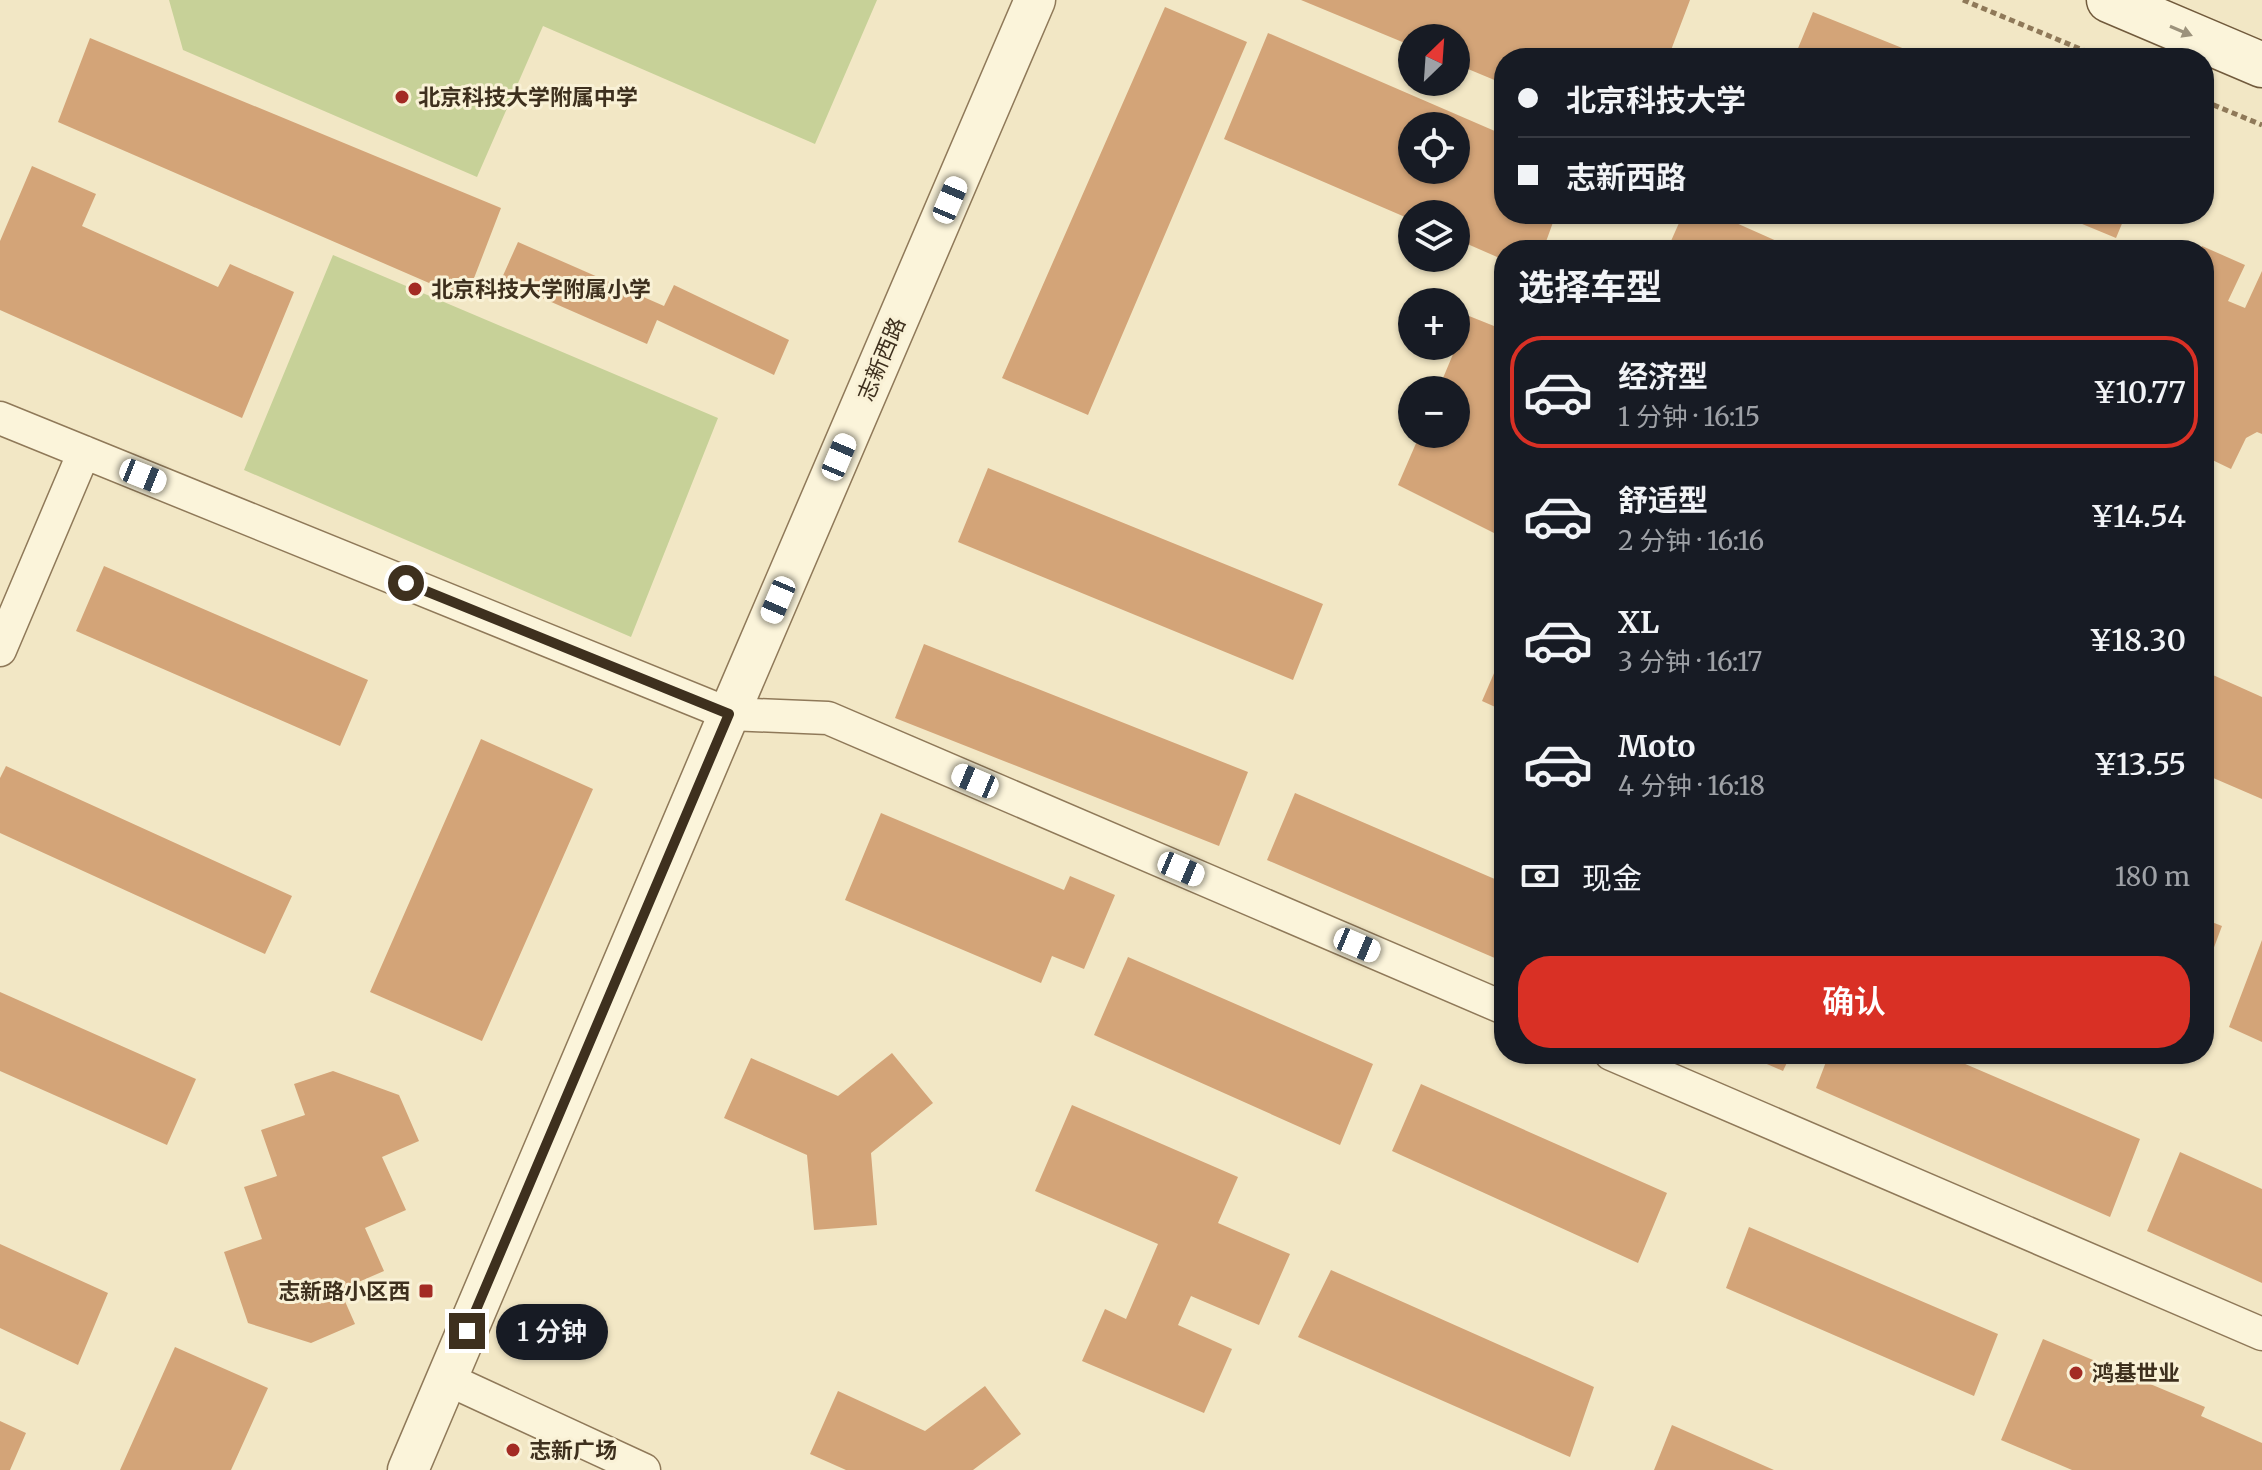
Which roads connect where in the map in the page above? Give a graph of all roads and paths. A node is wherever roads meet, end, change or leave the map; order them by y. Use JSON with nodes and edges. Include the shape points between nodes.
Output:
{"nodes":[{"id":1,"x":1035,"y":0,"type":"edge"},
{"id":2,"x":1963,"y":0,"type":"edge"},
{"id":3,"x":2109,"y":0,"type":"edge"},
{"id":4,"x":2078,"y":48,"type":"edge"},
{"id":5,"x":2262,"y":65,"type":"edge"},
{"id":6,"x":2214,"y":105,"type":"edge"},
{"id":7,"x":2262,"y":125,"type":"edge"},
{"id":8,"x":0,"y":418,"type":"edge"},
{"id":9,"x":84,"y":452,"type":"junction"},
{"id":10,"x":0,"y":650,"type":"edge"},
{"id":11,"x":729,"y":714,"type":"junction"},
{"id":12,"x":1494,"y":1004,"type":"edge"},
{"id":13,"x":1634,"y":1064,"type":"edge"},
{"id":14,"x":2262,"y":1334,"type":"edge"},
{"id":15,"x":447,"y":1379,"type":"junction"},
{"id":16,"x":408,"y":1470,"type":"edge"},
{"id":17,"x":644,"y":1470,"type":"edge"}],
"edges":[{"from":1,"to":11,"type":"street","name":"志新西路"},
{"from":2,"to":4,"type":"path"},
{"from":3,"to":5,"type":"main road","one_way":true},
{"from":6,"to":7,"type":"path"},
{"from":8,"to":9,"type":"street"},
{"from":9,"to":10,"type":"street"},
{"from":9,"to":11,"type":"street"},
{"from":11,"to":12,"type":"street","via":[[828,718]]},
{"from":11,"to":15,"type":"street","name":"志新西路"},
{"from":13,"to":14,"type":"street"},
{"from":15,"to":16,"type":"street","name":"志新西路"},
{"from":15,"to":17,"type":"street"}]}
